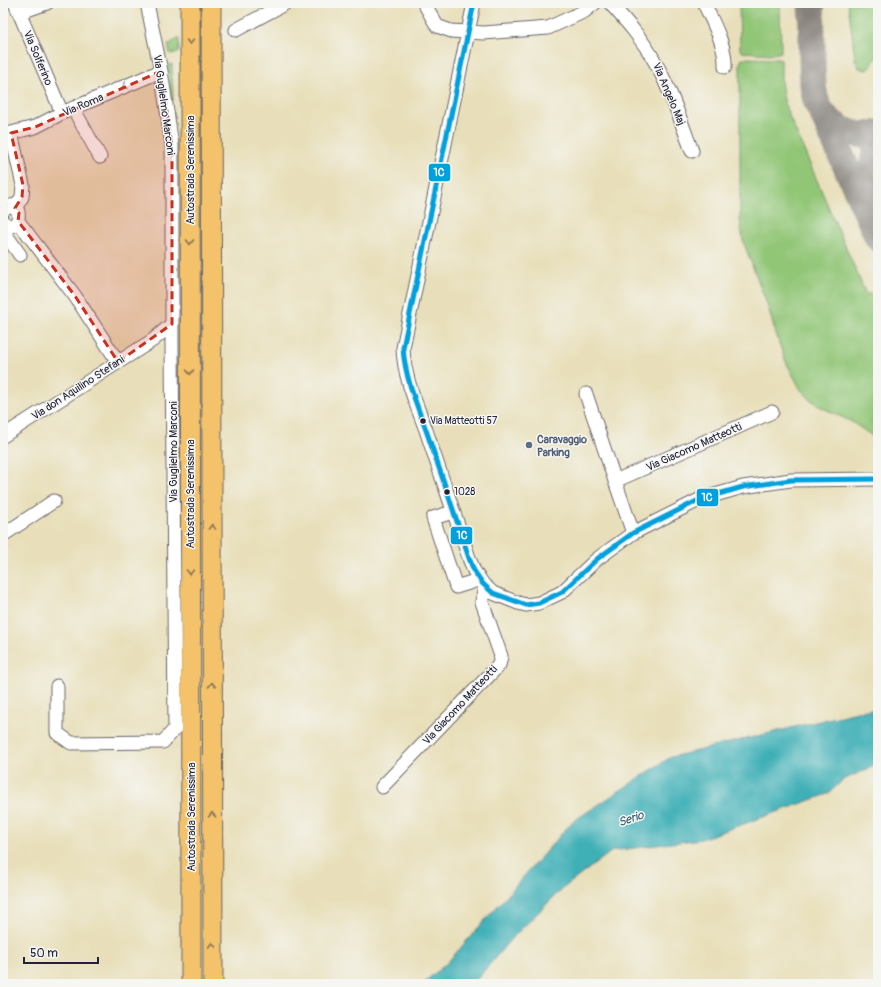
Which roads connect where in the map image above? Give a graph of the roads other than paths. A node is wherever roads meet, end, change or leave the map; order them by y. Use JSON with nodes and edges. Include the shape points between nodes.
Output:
{"nodes":[{"id":1,"x":47,"y":3,"type":"edge"},
{"id":2,"x":147,"y":3,"type":"edge"},
{"id":3,"x":190,"y":3,"type":"edge"},
{"id":4,"x":211,"y":3,"type":"edge"},
{"id":5,"x":286,"y":3,"type":"edge"},
{"id":6,"x":424,"y":3,"type":"edge"},
{"id":7,"x":474,"y":3,"type":"edge"},
{"id":8,"x":595,"y":3,"type":"edge"},
{"id":9,"x":610,"y":3,"type":"edge"},
{"id":10,"x":704,"y":3,"type":"edge"},
{"id":11,"x":17,"y":8,"type":"edge"},
{"id":12,"x":236,"y":30,"type":"dead end"},
{"id":13,"x":468,"y":32,"type":"junction"},
{"id":14,"x":725,"y":67,"type":"dead end"},
{"id":15,"x":161,"y":71,"type":"junction"},
{"id":16,"x":68,"y":111,"type":"junction"},
{"id":17,"x":7,"y":134,"type":"edge"},
{"id":18,"x":692,"y":151,"type":"dead end"},
{"id":19,"x":100,"y":157,"type":"dead end"},
{"id":20,"x":9,"y":209,"type":"edge"},
{"id":21,"x":9,"y":223,"type":"edge"},
{"id":22,"x":20,"y":255,"type":"dead end"},
{"id":23,"x":172,"y":331,"type":"junction"},
{"id":24,"x":118,"y":362,"type":"junction"},
{"id":25,"x":586,"y":394,"type":"dead end"},
{"id":26,"x":772,"y":412,"type":"dead end"},
{"id":27,"x":4,"y":434,"type":"edge"},
{"id":28,"x":878,"y":479,"type":"edge"},
{"id":29,"x":615,"y":481,"type":"junction"},
{"id":30,"x":54,"y":501,"type":"dead end"},
{"id":31,"x":454,"y":512,"type":"junction"},
{"id":32,"x":633,"y":533,"type":"junction"},
{"id":33,"x":3,"y":535,"type":"edge"},
{"id":34,"x":482,"y":582,"type":"junction"},
{"id":35,"x":56,"y":686,"type":"dead end"},
{"id":36,"x":382,"y":787,"type":"dead end"},
{"id":37,"x":191,"y":984,"type":"edge"},
{"id":38,"x":212,"y":984,"type":"edge"}],
"edges":[{"from":1,"to":11,"type":"street"},
{"from":2,"to":15,"type":"street","name":"Via Guglielmo Marconi"},
{"from":3,"to":37,"type":"highway","name":"Autostrada Serenissima","one_way":true},
{"from":38,"to":4,"type":"highway","name":"Autostrada Serenissima","one_way":true},
{"from":5,"to":12,"type":"street"},
{"from":6,"to":13,"type":"street","via":[[437,26],[451,31]]},
{"from":7,"to":13,"type":"street"},
{"from":8,"to":13,"type":"street","via":[[585,11],[548,28]]},
{"from":9,"to":18,"type":"street","name":"Via Angelo Maj","via":[[637,34],[656,63]]},
{"from":10,"to":14,"type":"street","via":[[722,47]]},
{"from":11,"to":16,"type":"street","name":"Via Solferino"},
{"from":13,"to":31,"type":"street","via":[[403,348],[405,374]]},
{"from":15,"to":16,"type":"street","name":"Via Roma","one_way":true},
{"from":15,"to":23,"type":"street","name":"Via Guglielmo Marconi","via":[[172,145]]},
{"from":16,"to":17,"type":"street","name":"Via Roma","via":[[35,127]]},
{"from":16,"to":19,"type":"street","name":"Via Solferino"},
{"from":17,"to":20,"type":"street","via":[[23,185],[22,197]]},
{"from":20,"to":21,"type":"street","via":[[19,213]]},
{"from":21,"to":22,"type":"street","via":[[4,232]]},
{"from":21,"to":24,"type":"street","via":[[75,296]]},
{"from":23,"to":24,"type":"street","name":"Via don Aquilino Stefani"},
{"from":23,"to":35,"type":"street","name":"Via Guglielmo Marconi","via":[[175,729],[163,742],[71,743],[57,733]]},
{"from":24,"to":27,"type":"street","name":"Via don Aquilino Stefani"},
{"from":25,"to":29,"type":"street"},
{"from":26,"to":29,"type":"street","name":"Via Giacomo Matteotti"},
{"from":28,"to":32,"type":"street","via":[[791,480],[743,487],[701,499]]},
{"from":29,"to":32,"type":"street"},
{"from":30,"to":33,"type":"street"},
{"from":31,"to":34,"type":"street","via":[[474,571]]},
{"from":31,"to":34,"type":"street","via":[[433,518],[456,587]]},
{"from":32,"to":34,"type":"street","via":[[597,559],[562,592],[539,603],[518,603],[494,593]]},
{"from":34,"to":36,"type":"street","name":"Via Giacomo Matteotti","via":[[482,602],[501,656],[499,665]]}]}
